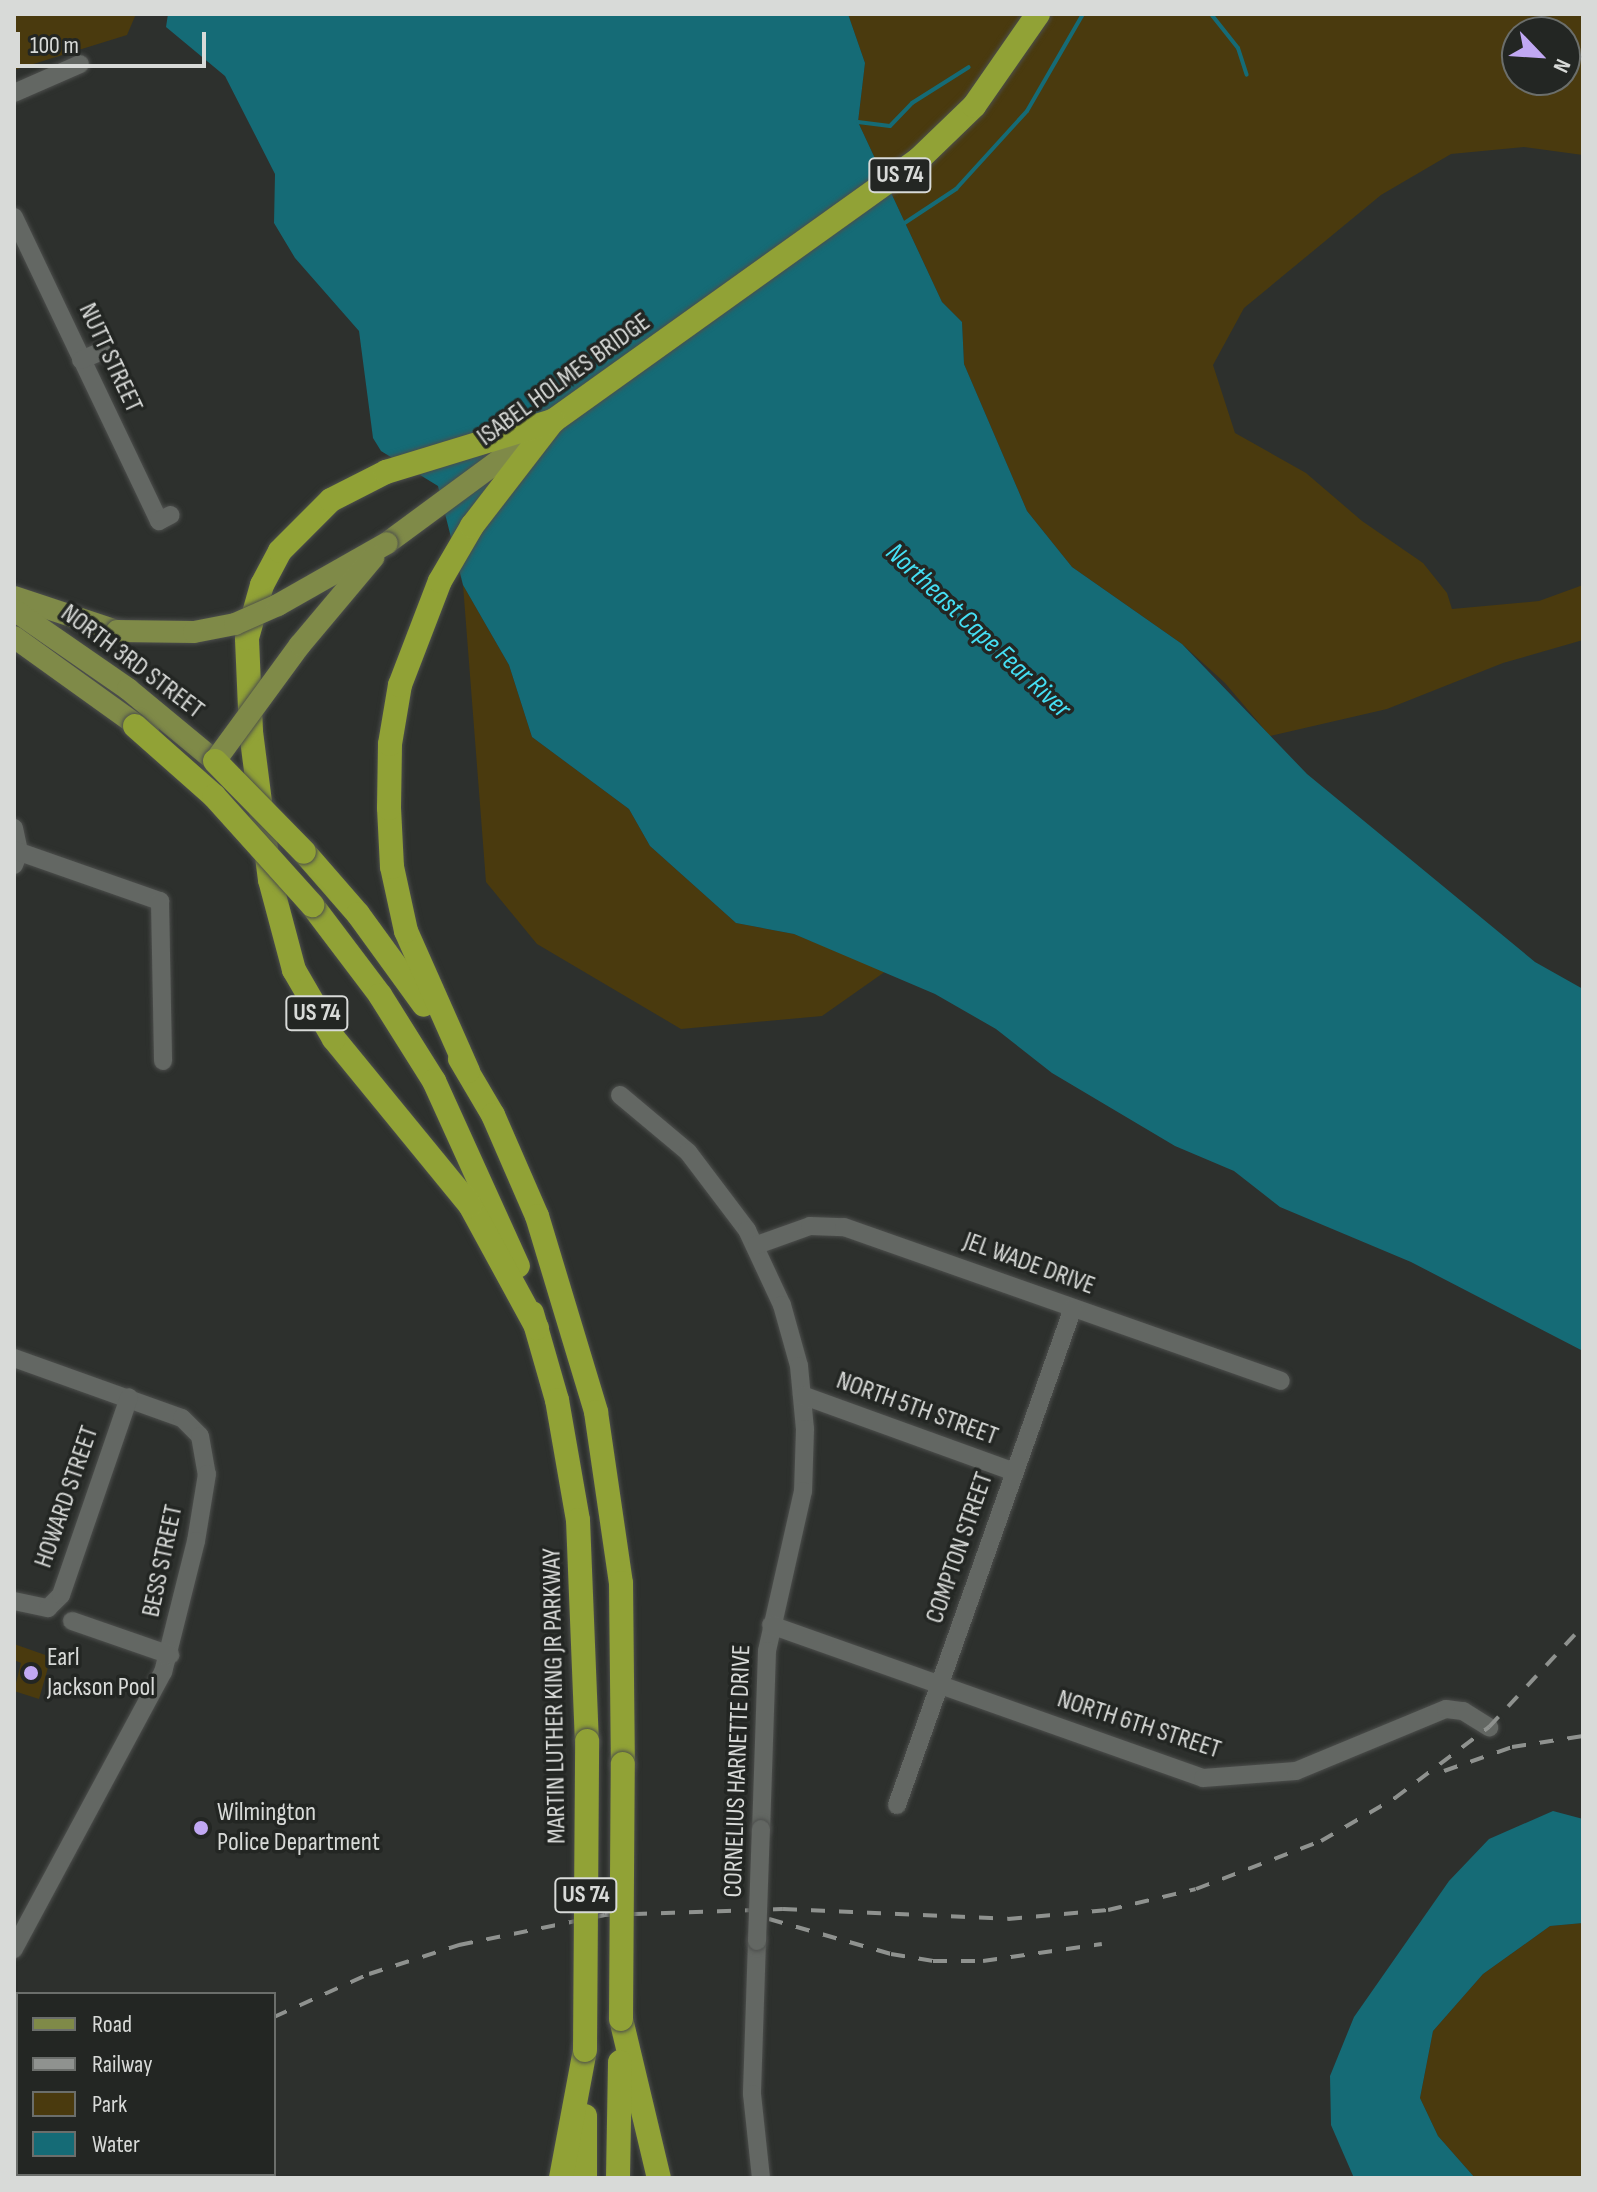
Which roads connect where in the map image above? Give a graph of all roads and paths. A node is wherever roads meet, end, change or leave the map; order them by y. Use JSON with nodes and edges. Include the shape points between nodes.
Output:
{"nodes":[{"id":1,"x":1038,"y":14,"type":"edge"},
{"id":2,"x":80,"y":64,"type":"dead end"},
{"id":3,"x":14,"y":93,"type":"edge"},
{"id":4,"x":14,"y":217,"type":"edge"},
{"id":5,"x":102,"y":351,"type":"dead end"},
{"id":6,"x":81,"y":360,"type":"junction"},
{"id":7,"x":553,"y":421,"type":"junction"},
{"id":8,"x":165,"y":518,"type":"dead end"},
{"id":9,"x":387,"y":543,"type":"junction"},
{"id":10,"x":14,"y":597,"type":"edge"},
{"id":11,"x":14,"y":610,"type":"edge"},
{"id":12,"x":14,"y":637,"type":"edge"},
{"id":13,"x":135,"y":726,"type":"junction"},
{"id":14,"x":215,"y":761,"type":"junction"},
{"id":15,"x":14,"y":828,"type":"edge"},
{"id":16,"x":16,"y":856,"type":"edge"},
{"id":17,"x":163,"y":1061,"type":"dead end"},
{"id":18,"x":468,"y":1071,"type":"junction"},
{"id":19,"x":620,"y":1095,"type":"dead end"},
{"id":20,"x":757,"y":1245,"type":"junction"},
{"id":21,"x":1073,"y":1308,"type":"junction"},
{"id":22,"x":537,"y":1328,"type":"junction"},
{"id":23,"x":14,"y":1358,"type":"edge"},
{"id":24,"x":1281,"y":1381,"type":"dead end"},
{"id":25,"x":802,"y":1395,"type":"junction"},
{"id":26,"x":129,"y":1397,"type":"junction"},
{"id":27,"x":1015,"y":1472,"type":"junction"},
{"id":28,"x":14,"y":1601,"type":"edge"},
{"id":29,"x":72,"y":1621,"type":"dead end"},
{"id":30,"x":771,"y":1625,"type":"junction"},
{"id":31,"x":170,"y":1655,"type":"junction"},
{"id":32,"x":940,"y":1683,"type":"junction"},
{"id":33,"x":1489,"y":1727,"type":"dead end"},
{"id":34,"x":897,"y":1805,"type":"dead end"},
{"id":35,"x":14,"y":1949,"type":"edge"},
{"id":36,"x":621,"y":2019,"type":"junction"},
{"id":37,"x":585,"y":2050,"type":"junction"},
{"id":38,"x":561,"y":2178,"type":"edge"},
{"id":39,"x":585,"y":2178,"type":"edge"},
{"id":40,"x":618,"y":2178,"type":"edge"},
{"id":41,"x":659,"y":2178,"type":"edge"},
{"id":42,"x":761,"y":2178,"type":"edge"}],
"edges":[{"from":1,"to":7,"type":"highway","name":"ISABEL HOLMES BRIDGE","number":"US 74","via":[[974,106],[908,169]]},
{"from":2,"to":3,"type":"street"},
{"from":4,"to":6,"type":"street","name":"NUTT STREET"},
{"from":5,"to":6,"type":"street"},
{"from":6,"to":8,"type":"street","name":"NUTT STREET"},
{"from":7,"to":9,"type":"main road","name":"ISABEL HOLMES BRIDGE","number":"US 74"},
{"from":7,"to":18,"type":"highway","number":"US 74","via":[[467,532],[417,631],[390,744],[392,867],[417,961]]},
{"from":7,"to":22,"type":"highway","number":"US 74","via":[[386,472],[331,500],[280,551],[262,585],[247,638],[251,731],[270,880],[294,970],[334,1039],[470,1205]]},
{"from":9,"to":10,"type":"main road","bridge":true,"via":[[278,605],[235,624],[194,632],[117,631]]},
{"from":9,"to":14,"type":"main road","name":"ISABEL HOLMES BRIDGE","bridge":true,"via":[[300,645]]},
{"from":11,"to":14,"type":"main road","name":"NORTH 3RD STREET","via":[[128,689]]},
{"from":12,"to":13,"type":"main road","name":"NORTH 3RD STREET"},
{"from":13,"to":14,"type":"main road","bridge":true,"via":[[199,761]]},
{"from":13,"to":22,"type":"highway","name":"MARTIN LUTHER KING JR PARKWAY","bridge":true,"via":[[214,796],[312,905],[380,995],[434,1081],[514,1254]]},
{"from":14,"to":18,"type":"highway","bridge":true,"via":[[358,914]]},
{"from":15,"to":16,"type":"street"},
{"from":16,"to":17,"type":"street","via":[[160,901]]},
{"from":18,"to":36,"type":"highway","number":"US 74","bridge":true,"via":[[542,1229],[596,1412],[621,1583]]},
{"from":19,"to":20,"type":"street","name":"CORNELIUS HARNETTE DRIVE","via":[[688,1152]]},
{"from":20,"to":21,"type":"street","name":"JEL WADE DRIVE","via":[[810,1226],[844,1227]]},
{"from":20,"to":25,"type":"street","name":"CORNELIUS HARNETTE DRIVE","via":[[782,1305]]},
{"from":21,"to":24,"type":"street","name":"JEL WADE DRIVE"},
{"from":21,"to":27,"type":"street","name":"COMPTON STREET"},
{"from":22,"to":37,"type":"highway","name":"MARTIN LUTHER KING JR PARKWAY","number":"US 74","bridge":true,"via":[[557,1400],[585,1593]]},
{"from":23,"to":26,"type":"street"},
{"from":25,"to":27,"type":"street","name":"NORTH 5TH STREET"},
{"from":25,"to":30,"type":"street","name":"CORNELIUS HARNETTE DRIVE","via":[[803,1491]]},
{"from":26,"to":28,"type":"street","name":"HOWARD STREET","via":[[61,1595],[48,1608]]},
{"from":26,"to":31,"type":"street","name":"BESS STREET","via":[[195,1428],[206,1458],[196,1541]]},
{"from":27,"to":32,"type":"street","name":"COMPTON STREET"},
{"from":29,"to":31,"type":"street"},
{"from":30,"to":32,"type":"street","name":"NORTH 6TH STREET"},
{"from":30,"to":42,"type":"street","name":"CORNELIUS HARNETTE DRIVE","bridge":true,"via":[[764,1680],[752,2094]]},
{"from":31,"to":35,"type":"street","name":"BESS STREET"},
{"from":32,"to":33,"type":"street","name":"NORTH 6TH STREET","via":[[1174,1770],[1223,1780],[1319,1764],[1432,1711],[1463,1711]]},
{"from":32,"to":34,"type":"street","name":"COMPTON STREET"},
{"from":36,"to":40,"type":"highway","number":"US 74"},
{"from":36,"to":41,"type":"highway"},
{"from":37,"to":38,"type":"highway"},
{"from":37,"to":39,"type":"highway","name":"MARTIN LUTHER KING JR PARKWAY","number":"US 74"}]}
